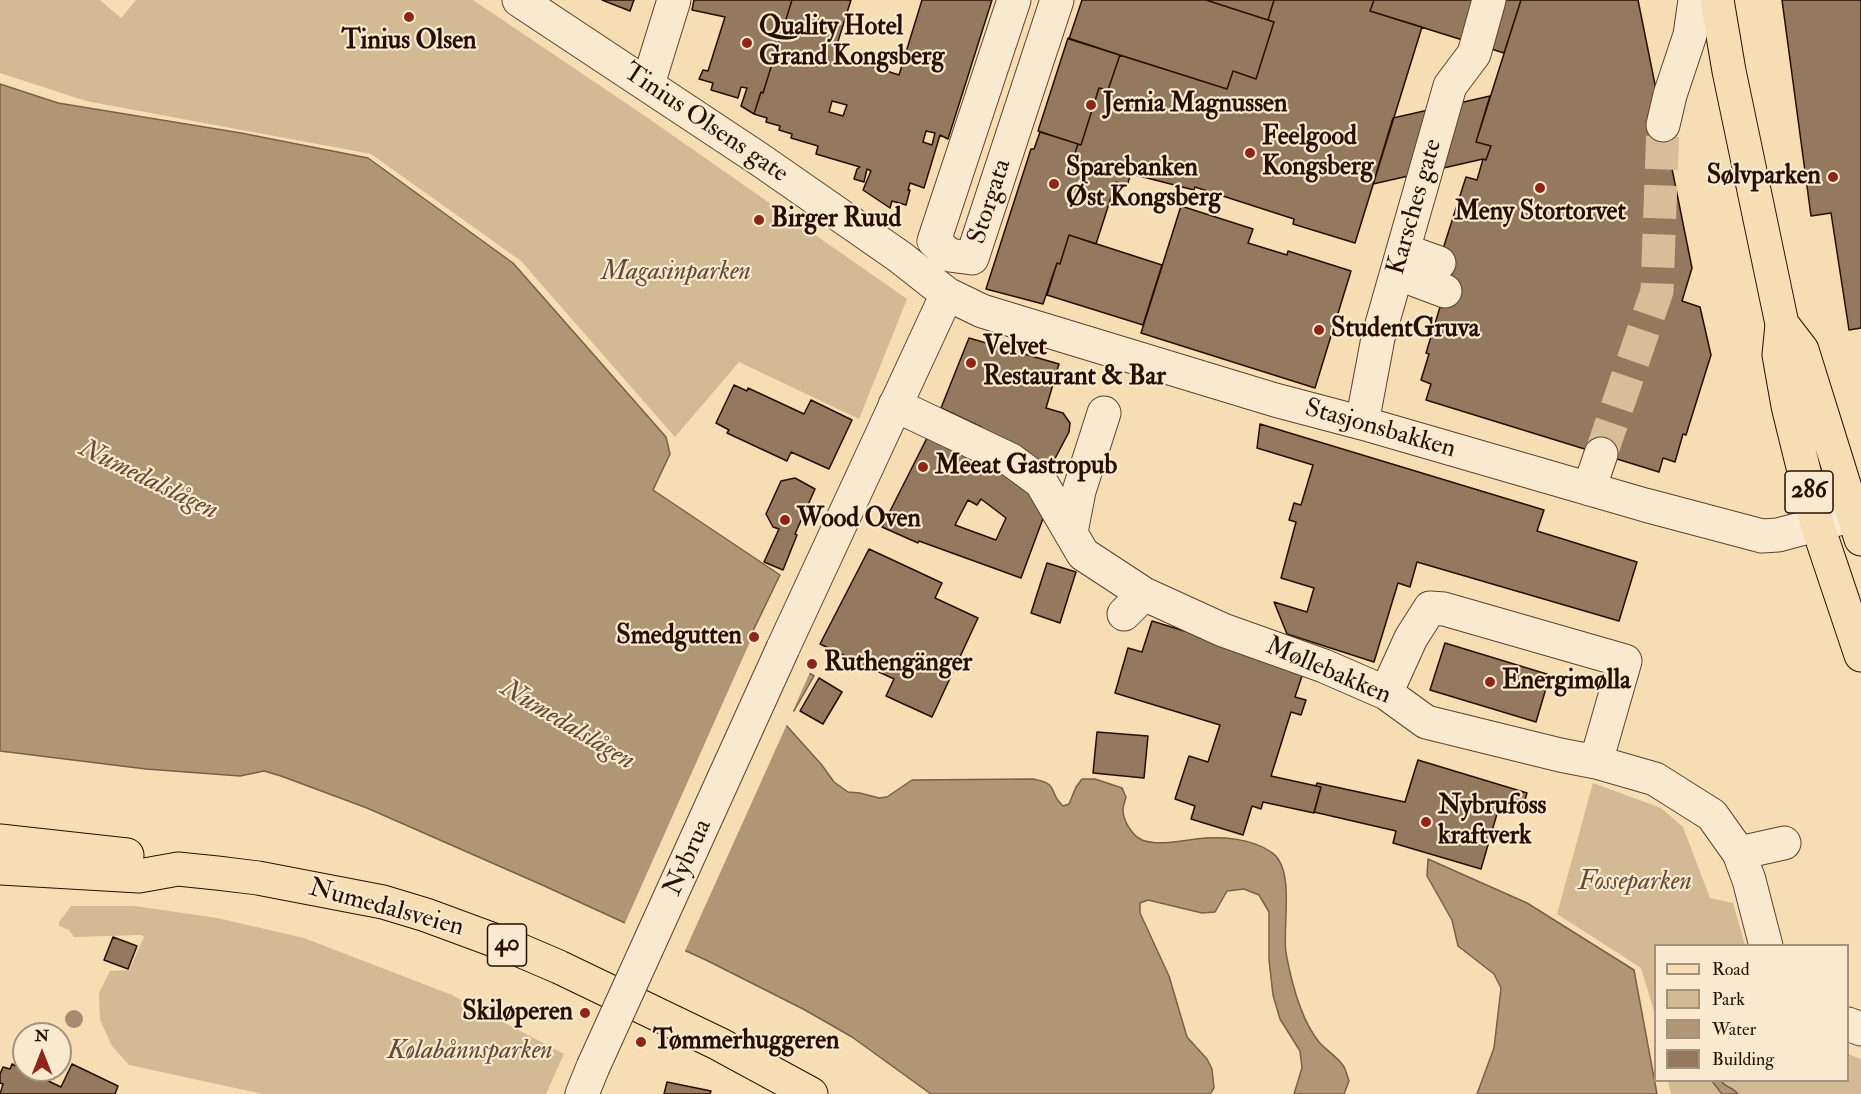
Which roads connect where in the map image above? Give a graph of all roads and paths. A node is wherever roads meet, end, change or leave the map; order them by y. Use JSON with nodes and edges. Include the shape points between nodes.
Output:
{"nodes":[{"id":1,"x":519,"y":0,"type":"edge"},
{"id":2,"x":674,"y":0,"type":"edge"},
{"id":3,"x":1014,"y":0,"type":"edge"},
{"id":4,"x":1057,"y":0,"type":"edge"},
{"id":5,"x":1489,"y":0,"type":"edge"},
{"id":6,"x":1695,"y":0,"type":"edge"},
{"id":7,"x":1717,"y":0,"type":"edge"},
{"id":8,"x":648,"y":84,"type":"junction"},
{"id":9,"x":1663,"y":125,"type":"tunnel mouth"},
{"id":10,"x":1400,"y":261,"type":"junction"},
{"id":11,"x":1442,"y":277,"type":"dead end"},
{"id":12,"x":947,"y":294,"type":"junction"},
{"id":13,"x":1782,"y":324,"type":"junction"},
{"id":14,"x":895,"y":405,"type":"junction"},
{"id":15,"x":1104,"y":413,"type":"dead end"},
{"id":16,"x":1362,"y":423,"type":"junction"},
{"id":17,"x":1600,"y":454,"type":"tunnel mouth"},
{"id":18,"x":1589,"y":489,"type":"junction"},
{"id":19,"x":1858,"y":522,"type":"edge"},
{"id":20,"x":1817,"y":524,"type":"junction"},
{"id":21,"x":1071,"y":532,"type":"junction"},
{"id":22,"x":1861,"y":655,"type":"edge"},
{"id":23,"x":1386,"y":693,"type":"junction"},
{"id":24,"x":1596,"y":762,"type":"junction"},
{"id":25,"x":0,"y":841,"type":"edge"},
{"id":26,"x":1784,"y":843,"type":"dead end"},
{"id":27,"x":1739,"y":853,"type":"junction"},
{"id":28,"x":0,"y":868,"type":"edge"},
{"id":29,"x":178,"y":869,"type":"junction"},
{"id":30,"x":1766,"y":944,"type":"edge"},
{"id":31,"x":588,"y":1080,"type":"edge"},
{"id":32,"x":811,"y":1094,"type":"edge"}],
"edges":[{"from":1,"to":8,"type":"street","name":"Tinius Olsens gate"},
{"from":2,"to":8,"type":"street"},
{"from":3,"to":4,"type":"street","name":"Storgata","via":[[934,240],[949,255],[972,258]]},
{"from":5,"to":10,"type":"street","name":"Karsches gate","via":[[1474,54],[1450,86]]},
{"from":6,"to":9,"type":"street","via":[[1690,35]]},
{"from":7,"to":13,"type":"main road","number":"286"},
{"from":8,"to":12,"type":"street","name":"Tinius Olsens gate","via":[[891,250]]},
{"from":10,"to":11,"type":"street"},
{"from":10,"to":16,"type":"street","name":"Karsches gate","via":[[1378,338]]},
{"from":12,"to":14,"type":"street"},
{"from":12,"to":16,"type":"street","name":"Stasjonsbakken","via":[[982,311]]},
{"from":13,"to":19,"type":"main road","number":"286","via":[[1802,350]]},
{"from":13,"to":20,"type":"main road","number":"286","via":[[1779,355]]},
{"from":14,"to":21,"type":"street","name":"Møllebakken","via":[[1011,460],[1041,482]]},
{"from":14,"to":31,"type":"street","name":"Nybrua","bridge":true},
{"from":15,"to":21,"type":"street","via":[[1079,491]]},
{"from":16,"to":18,"type":"street","name":"Stasjonsbakken"},
{"from":17,"to":18,"type":"street"},
{"from":18,"to":20,"type":"street","name":"Stasjonsbakken","via":[[1762,536]]},
{"from":19,"to":20,"type":"street","name":"Stasjonsbakken"},
{"from":20,"to":22,"type":"main road","number":"286"},
{"from":21,"to":23,"type":"street","name":"Møllebakken","via":[[1083,554],[1134,604],[1196,602],[1223,630]]},
{"from":23,"to":24,"type":"street","name":"Møllebakken","via":[[1426,722]]},
{"from":23,"to":24,"type":"street","via":[[1430,608],[1625,661]]},
{"from":24,"to":27,"type":"street","name":"Møllebakken","via":[[1655,779],[1712,815]]},
{"from":25,"to":29,"type":"main road","name":"Numedalsveien","number":"40","via":[[140,856]]},
{"from":26,"to":27,"type":"street"},
{"from":27,"to":30,"type":"street","name":"Møllebakken"},
{"from":28,"to":29,"type":"main road","name":"Numedalsveien","number":"40","via":[[139,876]]},
{"from":29,"to":32,"type":"main road","name":"Numedalsveien","number":"40","via":[[323,890],[426,915],[560,967],[719,1044]]}]}
